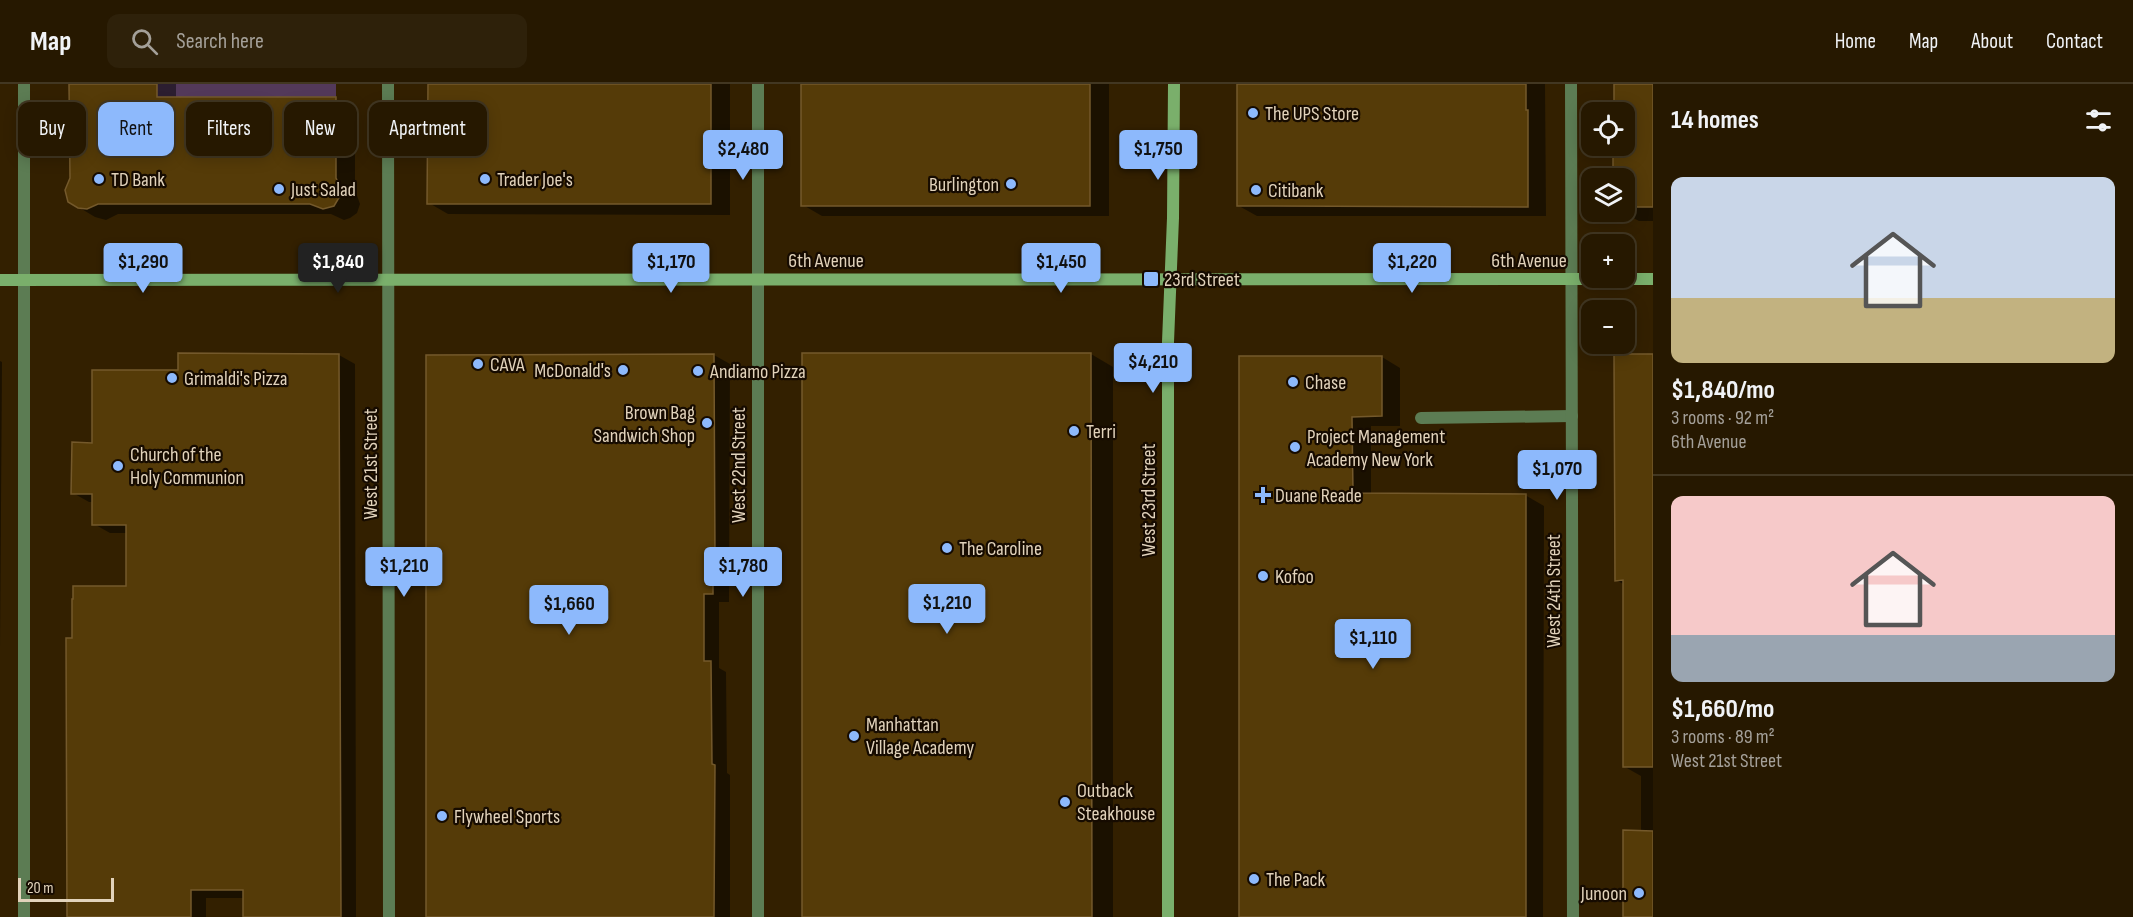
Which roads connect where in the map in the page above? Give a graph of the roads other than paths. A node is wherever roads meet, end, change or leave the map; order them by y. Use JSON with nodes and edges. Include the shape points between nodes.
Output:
{"nodes":[{"id":1,"x":24,"y":84,"type":"edge"},
{"id":2,"x":388,"y":84,"type":"edge"},
{"id":3,"x":758,"y":84,"type":"edge"},
{"id":4,"x":1174,"y":84,"type":"edge"},
{"id":5,"x":1571,"y":84,"type":"edge"},
{"id":6,"x":389,"y":279,"type":"junction"},
{"id":7,"x":757,"y":279,"type":"junction"},
{"id":8,"x":1170,"y":279,"type":"junction"},
{"id":9,"x":1571,"y":279,"type":"junction"},
{"id":10,"x":1653,"y":279,"type":"edge"},
{"id":11,"x":0,"y":280,"type":"edge"},
{"id":12,"x":24,"y":280,"type":"junction"},
{"id":13,"x":1572,"y":416,"type":"junction"},
{"id":14,"x":1422,"y":418,"type":"dead end"},
{"id":15,"x":24,"y":917,"type":"edge"},
{"id":16,"x":389,"y":917,"type":"edge"},
{"id":17,"x":758,"y":917,"type":"edge"},
{"id":18,"x":1168,"y":917,"type":"edge"},
{"id":19,"x":1573,"y":917,"type":"edge"}],
"edges":[{"from":1,"to":12,"type":"street"},
{"from":2,"to":6,"type":"street","name":"West 21st Street"},
{"from":3,"to":7,"type":"street","name":"West 22nd Street"},
{"from":4,"to":8,"type":"main road","name":"West 23rd Street"},
{"from":5,"to":9,"type":"street","name":"West 24th Street"},
{"from":6,"to":7,"type":"main road","name":"6th Avenue"},
{"from":6,"to":12,"type":"main road","name":"6th Avenue"},
{"from":6,"to":16,"type":"street","name":"West 21st Street"},
{"from":7,"to":8,"type":"main road","name":"6th Avenue"},
{"from":7,"to":17,"type":"street","name":"West 22nd Street"},
{"from":8,"to":9,"type":"main road","name":"6th Avenue"},
{"from":8,"to":18,"type":"main road","name":"West 23rd Street"},
{"from":9,"to":10,"type":"main road","name":"6th Avenue"},
{"from":9,"to":13,"type":"street","name":"West 24th Street"},
{"from":11,"to":12,"type":"main road","name":"6th Avenue"},
{"from":12,"to":15,"type":"street"},
{"from":13,"to":14,"type":"street"},
{"from":13,"to":19,"type":"street","name":"West 24th Street"}]}
